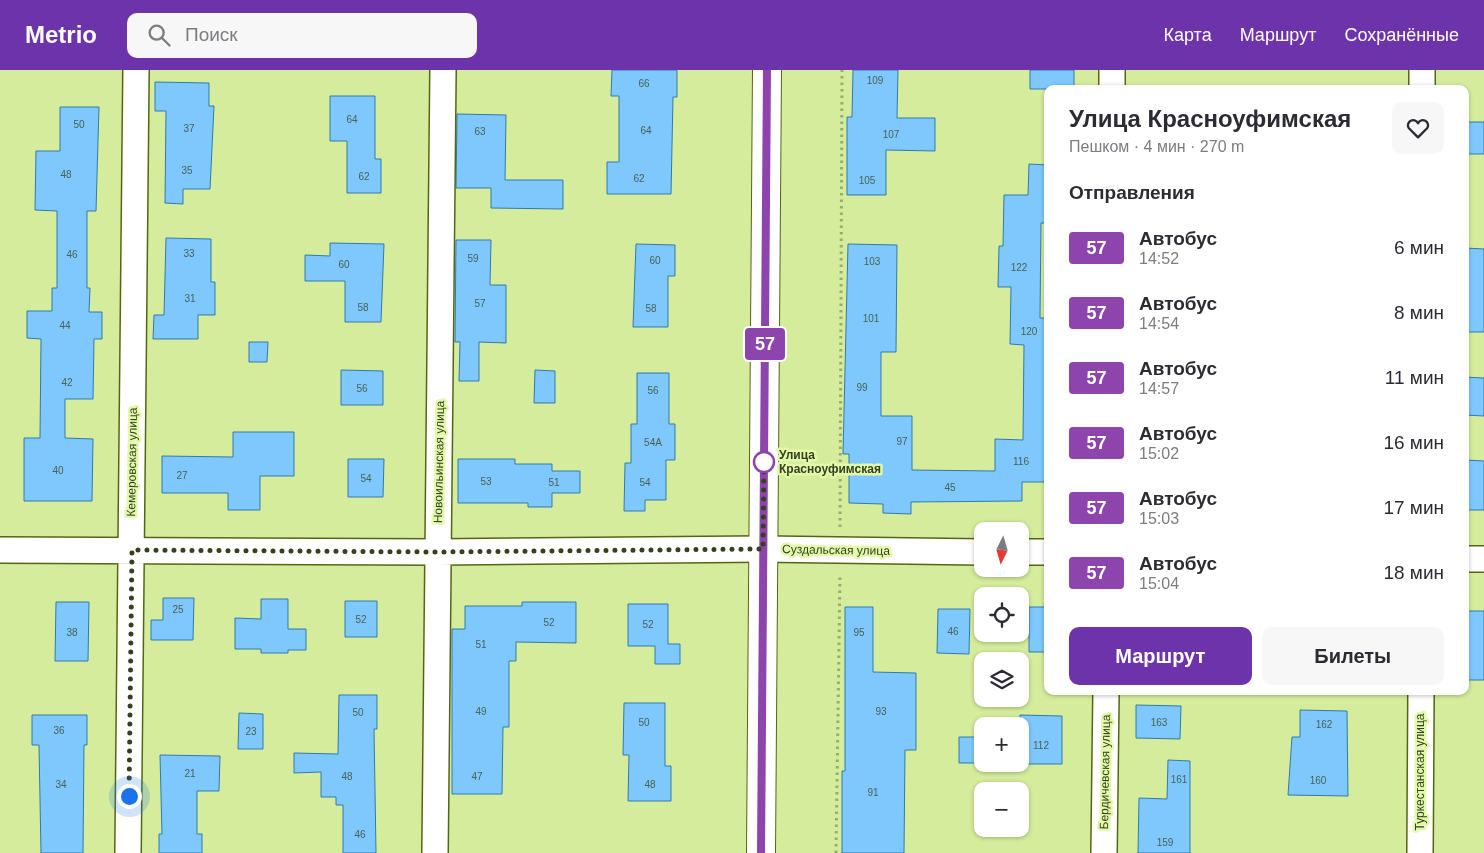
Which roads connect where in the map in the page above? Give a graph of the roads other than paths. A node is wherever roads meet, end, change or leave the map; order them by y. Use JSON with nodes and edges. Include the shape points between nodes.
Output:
{"nodes":[{"id":1,"x":136,"y":70,"type":"edge"},
{"id":2,"x":443,"y":70,"type":"edge"},
{"id":3,"x":767,"y":70,"type":"edge"},
{"id":4,"x":1112,"y":70,"type":"edge"},
{"id":5,"x":1422,"y":70,"type":"edge"},
{"id":6,"x":1112,"y":85,"type":"edge"},
{"id":7,"x":1422,"y":85,"type":"edge"},
{"id":8,"x":763,"y":549,"type":"junction"},
{"id":9,"x":0,"y":550,"type":"edge"},
{"id":10,"x":132,"y":550,"type":"junction"},
{"id":11,"x":438,"y":552,"type":"junction"},
{"id":12,"x":974,"y":552,"type":"edge"},
{"id":13,"x":1029,"y":552,"type":"edge"},
{"id":14,"x":1044,"y":552,"type":"edge"},
{"id":15,"x":1469,"y":559,"type":"edge"},
{"id":16,"x":1484,"y":559,"type":"edge"},
{"id":17,"x":1106,"y":695,"type":"edge"},
{"id":18,"x":1421,"y":695,"type":"edge"},
{"id":19,"x":128,"y":853,"type":"edge"},
{"id":20,"x":435,"y":853,"type":"edge"},
{"id":21,"x":761,"y":853,"type":"edge"},
{"id":22,"x":1104,"y":853,"type":"edge"},
{"id":23,"x":1420,"y":853,"type":"edge"}],
"edges":[{"from":1,"to":10,"type":"street","name":"Кемеровская улица"},
{"from":2,"to":11,"type":"street","name":"Новоильинская улица"},
{"from":3,"to":8,"type":"main road"},
{"from":4,"to":6,"type":"street"},
{"from":5,"to":7,"type":"street"},
{"from":8,"to":11,"type":"street","name":"Суздальская улица"},
{"from":8,"to":12,"type":"street","name":"Суздальская улица"},
{"from":8,"to":21,"type":"main road"},
{"from":9,"to":10,"type":"street","name":"Суздальская улица"},
{"from":10,"to":11,"type":"street","name":"Суздальская улица"},
{"from":10,"to":19,"type":"street","name":"Кемеровская улица"},
{"from":11,"to":20,"type":"street","name":"Новоильинская улица"},
{"from":13,"to":14,"type":"street"},
{"from":15,"to":16,"type":"street"},
{"from":17,"to":22,"type":"street","name":"Бердичевская улица"},
{"from":18,"to":23,"type":"street","name":"Туркестанская улица"}]}
